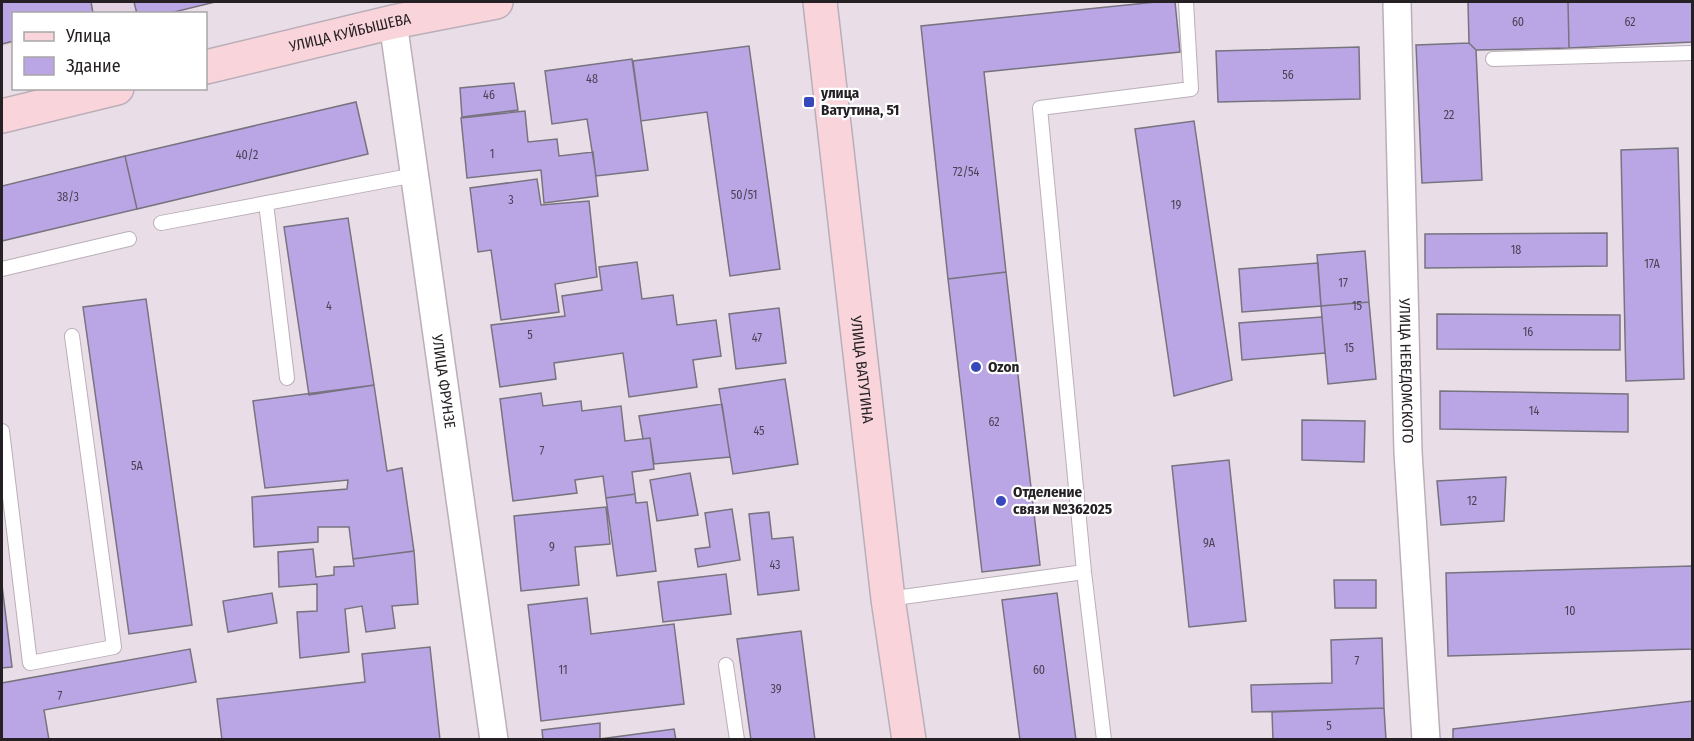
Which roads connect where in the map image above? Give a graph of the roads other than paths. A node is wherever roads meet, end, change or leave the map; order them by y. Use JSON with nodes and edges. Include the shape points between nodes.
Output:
{"nodes":[{"id":1,"x":496,"y":2,"type":"edge"},
{"id":2,"x":820,"y":2,"type":"edge"},
{"id":3,"x":1186,"y":2,"type":"edge"},
{"id":4,"x":1397,"y":2,"type":"edge"},
{"id":5,"x":393,"y":22,"type":"junction"},
{"id":6,"x":1692,"y":53,"type":"edge"},
{"id":7,"x":1494,"y":59,"type":"dead end"},
{"id":8,"x":207,"y":67,"type":"edge"},
{"id":9,"x":109,"y":90,"type":"edge"},
{"id":10,"x":2,"y":116,"type":"edge"},
{"id":11,"x":414,"y":175,"type":"junction"},
{"id":12,"x":266,"y":203,"type":"junction"},
{"id":13,"x":161,"y":223,"type":"dead end"},
{"id":14,"x":129,"y":239,"type":"dead end"},
{"id":15,"x":2,"y":269,"type":"edge"},
{"id":16,"x":72,"y":336,"type":"dead end"},
{"id":17,"x":287,"y":378,"type":"dead end"},
{"id":18,"x":2,"y":431,"type":"edge"},
{"id":19,"x":1084,"y":572,"type":"junction"},
{"id":20,"x":888,"y":598,"type":"junction"},
{"id":21,"x":726,"y":665,"type":"dead end"},
{"id":22,"x":494,"y":740,"type":"edge"},
{"id":23,"x":736,"y":740,"type":"edge"},
{"id":24,"x":909,"y":740,"type":"edge"},
{"id":25,"x":1104,"y":740,"type":"edge"},
{"id":26,"x":1426,"y":740,"type":"edge"}],
"edges":[{"from":1,"to":5,"type":"main road","name":"УЛИЦА КУЙБЫШЕВА"},
{"from":2,"to":20,"type":"main road","name":"УЛИЦА ВАТУТИНА"},
{"from":3,"to":19,"type":"lane","via":[[1191,89],[1040,108]]},
{"from":4,"to":26,"type":"street","name":"УЛИЦА НЕВЕДОМСКОГО","via":[[1408,452]]},
{"from":5,"to":8,"type":"main road","name":"УЛИЦА КУЙБЫШЕВА"},
{"from":5,"to":11,"type":"street","name":"УЛИЦА ФРУНЗЕ"},
{"from":6,"to":7,"type":"lane"},
{"from":9,"to":10,"type":"main road"},
{"from":11,"to":12,"type":"lane"},
{"from":11,"to":22,"type":"street","name":"УЛИЦА ФРУНЗЕ"},
{"from":12,"to":13,"type":"lane"},
{"from":12,"to":17,"type":"lane"},
{"from":14,"to":15,"type":"lane"},
{"from":16,"to":18,"type":"lane","via":[[114,647],[30,663]]},
{"from":19,"to":20,"type":"lane"},
{"from":19,"to":25,"type":"lane"},
{"from":20,"to":24,"type":"main road","name":"УЛИЦА ВАТУТИНА"},
{"from":21,"to":23,"type":"lane"}]}
